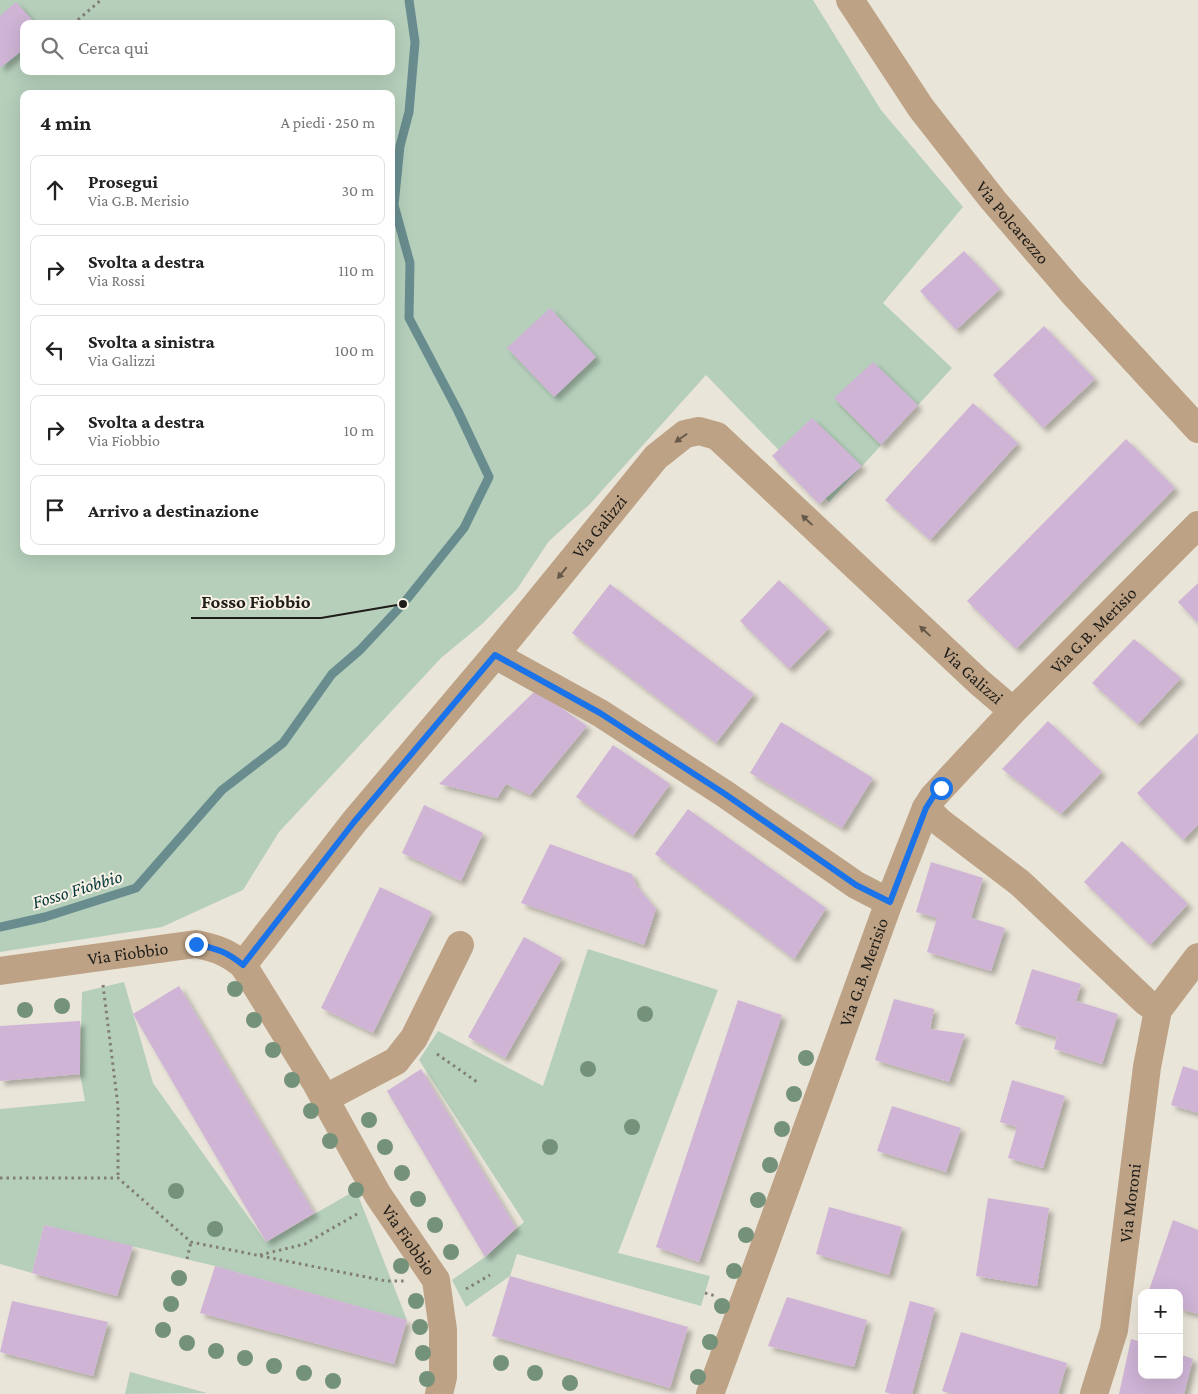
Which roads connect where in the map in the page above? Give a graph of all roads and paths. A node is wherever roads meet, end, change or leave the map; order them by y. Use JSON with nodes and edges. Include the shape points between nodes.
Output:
{"nodes":[{"id":1,"x":101,"y":0,"type":"edge"},
{"id":2,"x":850,"y":0,"type":"edge"},
{"id":3,"x":78,"y":20,"type":"edge"},
{"id":4,"x":1198,"y":429,"type":"edge"},
{"id":5,"x":1198,"y":526,"type":"edge"},
{"id":6,"x":495,"y":655,"type":"junction"},
{"id":7,"x":1013,"y":711,"type":"junction"},
{"id":8,"x":926,"y":808,"type":"junction"},
{"id":9,"x":890,"y":902,"type":"junction"},
{"id":10,"x":460,"y":945,"type":"dead end"},
{"id":11,"x":100,"y":957,"type":"junction"},
{"id":12,"x":1198,"y":957,"type":"edge"},
{"id":13,"x":243,"y":965,"type":"junction"},
{"id":14,"x":0,"y":970,"type":"edge"},
{"id":15,"x":1158,"y":1010,"type":"junction"},
{"id":16,"x":414,"y":1038,"type":"junction"},
{"id":17,"x":477,"y":1082,"type":"dead end"},
{"id":18,"x":324,"y":1100,"type":"junction"},
{"id":19,"x":0,"y":1178,"type":"edge"},
{"id":20,"x":118,"y":1178,"type":"junction"},
{"id":21,"x":378,"y":1195,"type":"junction"},
{"id":22,"x":191,"y":1242,"type":"junction"},
{"id":23,"x":259,"y":1255,"type":"junction"},
{"id":24,"x":187,"y":1259,"type":"dead end"},
{"id":25,"x":436,"y":1280,"type":"junction"},
{"id":26,"x":439,"y":1394,"type":"edge"},
{"id":27,"x":710,"y":1394,"type":"edge"},
{"id":28,"x":1094,"y":1394,"type":"edge"}],
"edges":[{"from":1,"to":3,"type":"path"},
{"from":2,"to":4,"type":"street","name":"Via Polcarezzo","via":[[921,108],[993,200],[1072,292]]},
{"from":5,"to":7,"type":"street","name":"Via G.B. Merisio"},
{"from":7,"to":6,"type":"street","name":"Via Galizzi","one_way":true,"via":[[717,436],[700,431],[684,434],[656,457]]},
{"from":6,"to":9,"type":"street","via":[[600,713],[856,885]]},
{"from":6,"to":13,"type":"street","name":"Via Galizzi","via":[[354,822]]},
{"from":7,"to":8,"type":"street","name":"Via G.B. Merisio"},
{"from":8,"to":9,"type":"street","name":"Via G.B. Merisio"},
{"from":8,"to":15,"type":"street","via":[[1020,883]]},
{"from":9,"to":27,"type":"street","name":"Via G.B. Merisio"},
{"from":10,"to":16,"type":"street"},
{"from":11,"to":13,"type":"street","name":"Via Fiobbio","via":[[196,944],[231,955]]},
{"from":11,"to":14,"type":"street","name":"Via Fiobbio"},
{"from":11,"to":20,"type":"path","via":[[118,1106]]},
{"from":12,"to":15,"type":"street","name":"Via Moroni"},
{"from":13,"to":18,"type":"street","name":"Via Fiobbio"},
{"from":15,"to":28,"type":"street","name":"Via Moroni","via":[[1147,1066],[1114,1330]]},
{"from":16,"to":17,"type":"path"},
{"from":16,"to":18,"type":"street","via":[[396,1061]]},
{"from":18,"to":21,"type":"street","name":"Via Fiobbio"},
{"from":19,"to":20,"type":"path"},
{"from":20,"to":22,"type":"path"},
{"from":21,"to":23,"type":"path","via":[[354,1217],[305,1244]]},
{"from":21,"to":25,"type":"street","name":"Via Fiobbio"},
{"from":22,"to":23,"type":"path"},
{"from":22,"to":24,"type":"path"},
{"from":23,"to":25,"type":"path","via":[[386,1281]]},
{"from":25,"to":26,"type":"street","name":"Via Fiobbio","via":[[443,1330],[443,1377]]}]}
